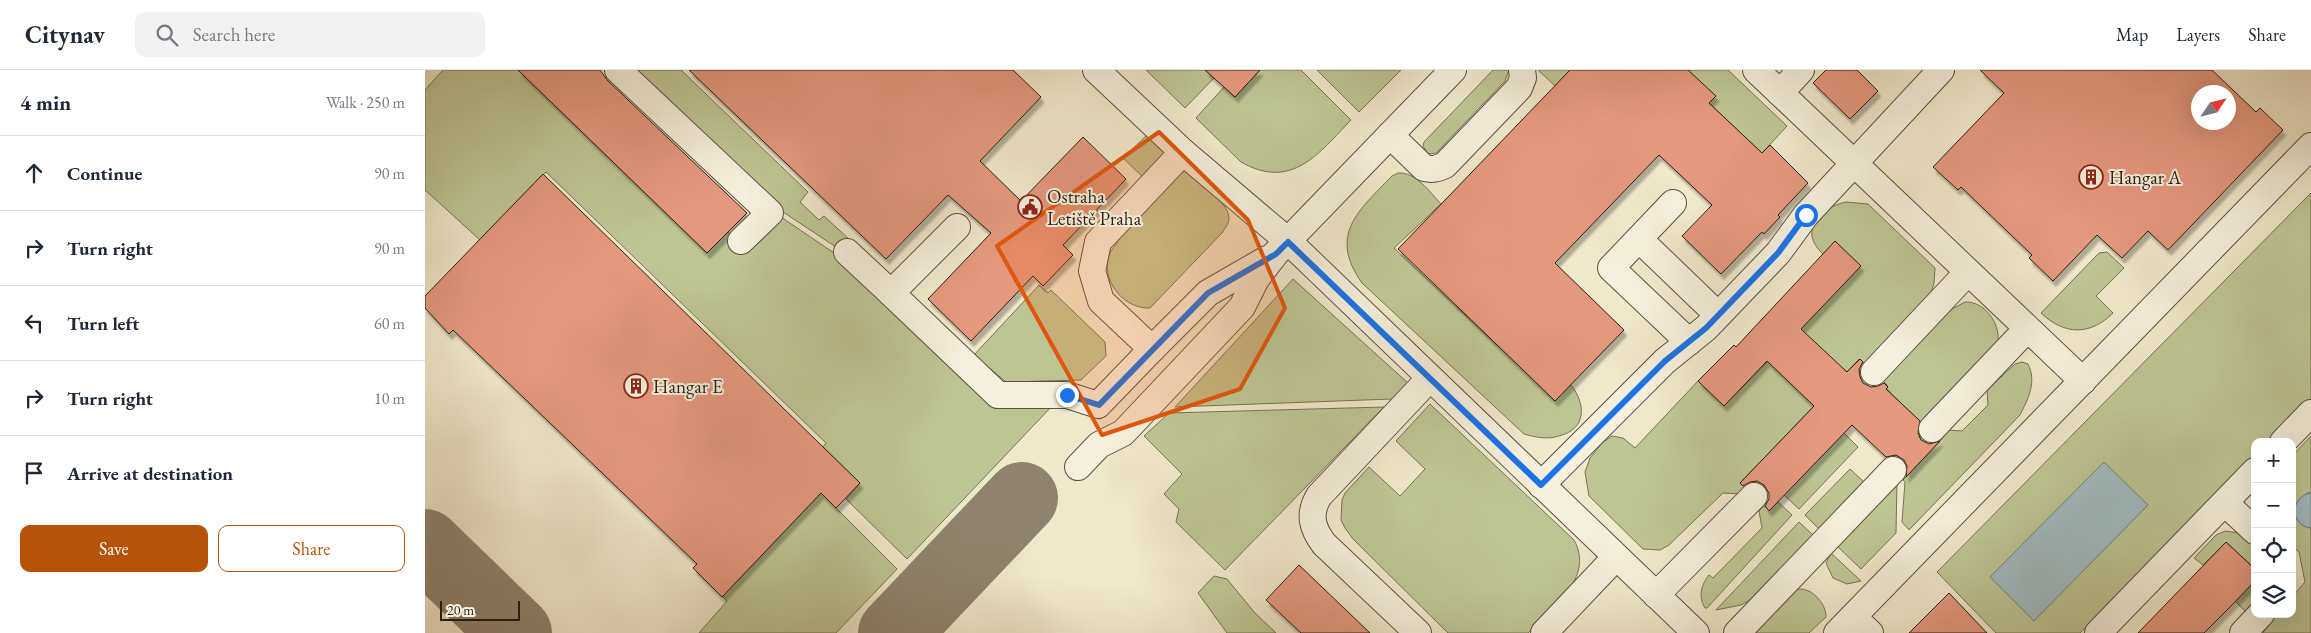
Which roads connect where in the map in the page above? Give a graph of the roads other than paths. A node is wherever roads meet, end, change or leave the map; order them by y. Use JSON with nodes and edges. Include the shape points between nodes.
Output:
{"nodes":[{"id":1,"x":618,"y":70,"type":"edge"},
{"id":2,"x":1096,"y":70,"type":"edge"},
{"id":3,"x":1453,"y":70,"type":"edge"},
{"id":4,"x":1522,"y":70,"type":"edge"},
{"id":5,"x":1756,"y":70,"type":"edge"},
{"id":6,"x":1801,"y":70,"type":"edge"},
{"id":7,"x":1941,"y":70,"type":"edge"},
{"id":8,"x":1780,"y":93,"type":"junction"},
{"id":9,"x":1390,"y":135,"type":"junction"},
{"id":10,"x":2311,"y":146,"type":"edge"},
{"id":11,"x":1183,"y":152,"type":"junction"},
{"id":12,"x":1854,"y":163,"type":"junction"},
{"id":13,"x":1673,"y":203,"type":"dead end"},
{"id":14,"x":957,"y":227,"type":"dead end"},
{"id":15,"x":1639,"y":238,"type":"junction"},
{"id":16,"x":741,"y":242,"type":"dead end"},
{"id":17,"x":1282,"y":248,"type":"junction"},
{"id":18,"x":847,"y":252,"type":"dead end"},
{"id":19,"x":1968,"y":272,"type":"junction"},
{"id":20,"x":891,"y":293,"type":"junction"},
{"id":21,"x":1718,"y":316,"type":"junction"},
{"id":22,"x":2027,"y":329,"type":"junction"},
{"id":23,"x":1689,"y":342,"type":"junction"},
{"id":24,"x":1152,"y":349,"type":"junction"},
{"id":25,"x":1874,"y":372,"type":"dead end"},
{"id":26,"x":1431,"y":378,"type":"junction"},
{"id":27,"x":2083,"y":381,"type":"junction"},
{"id":28,"x":2311,"y":413,"type":"edge"},
{"id":29,"x":1932,"y":428,"type":"dead end"},
{"id":30,"x":2287,"y":438,"type":"edge"},
{"id":31,"x":1078,"y":467,"type":"dead end"},
{"id":32,"x":1893,"y":470,"type":"dead end"},
{"id":33,"x":2251,"y":475,"type":"edge"},
{"id":34,"x":1541,"y":485,"type":"junction"},
{"id":35,"x":1754,"y":496,"type":"dead end"},
{"id":36,"x":2225,"y":503,"type":"junction"},
{"id":37,"x":2252,"y":528,"type":"edge"},
{"id":38,"x":1616,"y":557,"type":"junction"},
{"id":39,"x":1656,"y":595,"type":"junction"},
{"id":40,"x":2257,"y":618,"type":"edge"},
{"id":41,"x":1853,"y":628,"type":"edge"},
{"id":42,"x":1418,"y":633,"type":"edge"},
{"id":43,"x":1544,"y":633,"type":"edge"},
{"id":44,"x":1696,"y":633,"type":"edge"},
{"id":45,"x":1737,"y":633,"type":"edge"},
{"id":46,"x":2098,"y":633,"type":"edge"},
{"id":47,"x":2243,"y":633,"type":"edge"}],
"edges":[{"from":1,"to":16,"type":"lane","via":[[769,213]]},
{"from":2,"to":11,"type":"lane"},
{"from":3,"to":9,"type":"lane"},
{"from":4,"to":9,"type":"lane","via":[[1519,88],[1445,165],[1431,170],[1424,168]]},
{"from":5,"to":8,"type":"lane"},
{"from":6,"to":8,"type":"lane"},
{"from":7,"to":12,"type":"lane"},
{"from":8,"to":12,"type":"lane"},
{"from":9,"to":17,"type":"lane"},
{"from":10,"to":27,"type":"lane"},
{"from":11,"to":17,"type":"lane"},
{"from":11,"to":24,"type":"lane","via":[[1098,242],[1092,271],[1101,301]]},
{"from":12,"to":19,"type":"lane"},
{"from":12,"to":21,"type":"lane","via":[[1806,215],[1778,253]]},
{"from":13,"to":15,"type":"lane"},
{"from":14,"to":20,"type":"lane"},
{"from":15,"to":21,"type":"lane"},
{"from":15,"to":23,"type":"lane","via":[[1611,268]]},
{"from":17,"to":24,"type":"lane","via":[[1208,293]]},
{"from":17,"to":26,"type":"lane"},
{"from":17,"to":31,"type":"lane","via":[[1256,279],[1242,307],[1123,433],[1099,445]]},
{"from":18,"to":20,"type":"lane"},
{"from":19,"to":22,"type":"lane"},
{"from":19,"to":25,"type":"lane"},
{"from":20,"to":24,"type":"lane","via":[[998,395],[1067,395],[1099,405]]},
{"from":21,"to":23,"type":"lane"},
{"from":22,"to":27,"type":"lane"},
{"from":22,"to":29,"type":"lane"},
{"from":23,"to":34,"type":"lane","via":[[1665,361]]},
{"from":26,"to":34,"type":"lane"},
{"from":26,"to":42,"type":"lane","via":[[1319,496],[1312,518],[1315,532],[1324,544]]},
{"from":27,"to":41,"type":"lane"},
{"from":28,"to":30,"type":"lane"},
{"from":32,"to":45,"type":"lane"},
{"from":33,"to":36,"type":"lane"},
{"from":34,"to":38,"type":"lane"},
{"from":35,"to":39,"type":"lane"},
{"from":36,"to":37,"type":"lane"},
{"from":36,"to":46,"type":"lane"},
{"from":38,"to":39,"type":"lane"},
{"from":38,"to":43,"type":"lane"},
{"from":39,"to":44,"type":"lane"},
{"from":40,"to":47,"type":"lane"}]}
